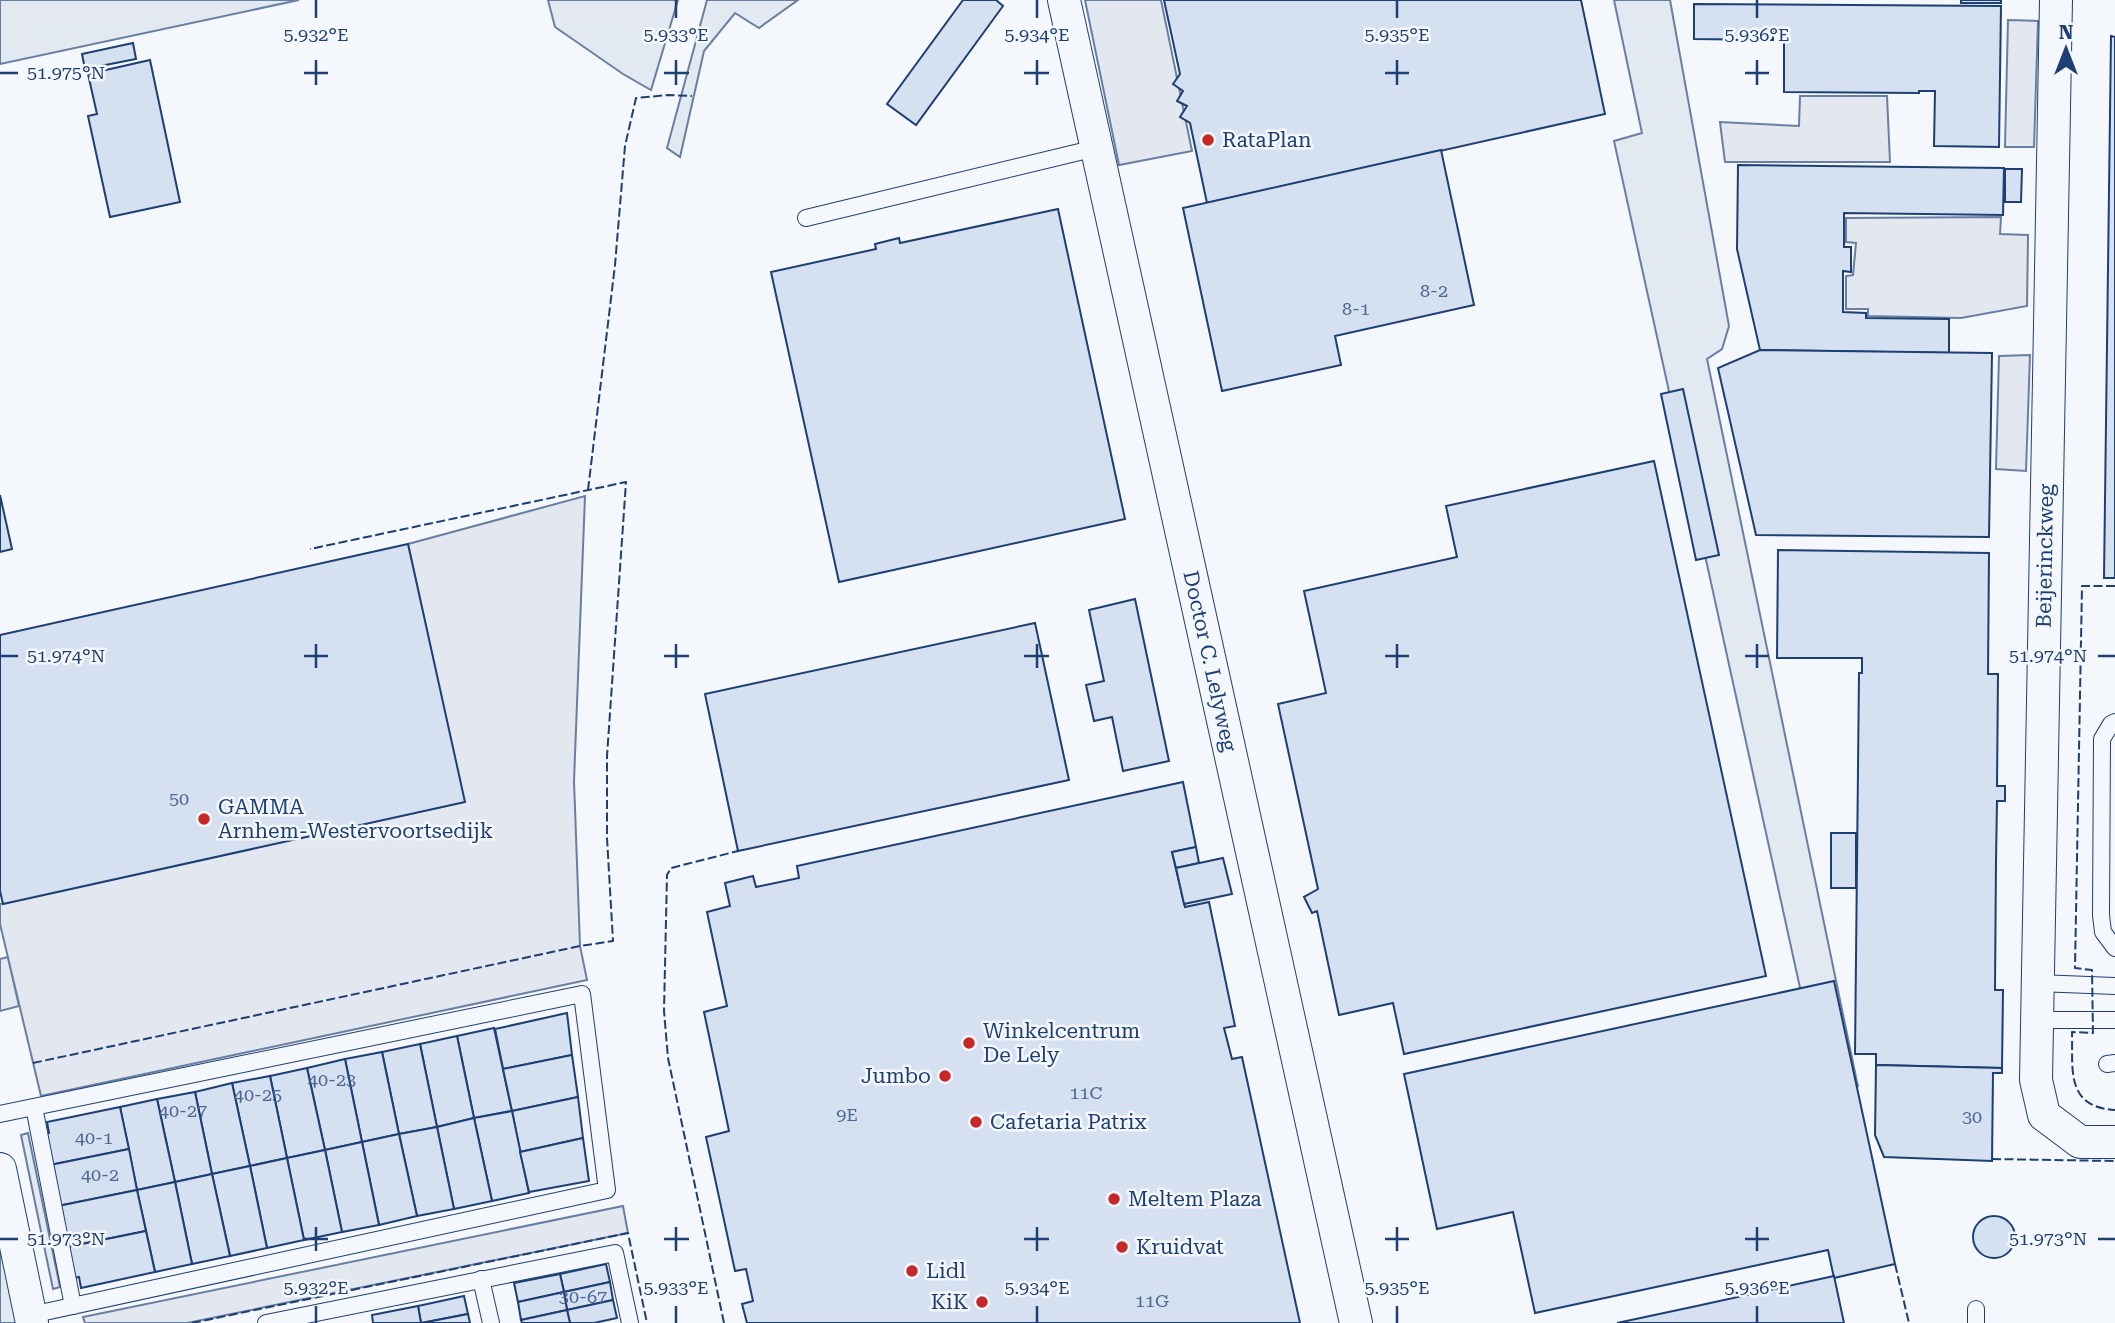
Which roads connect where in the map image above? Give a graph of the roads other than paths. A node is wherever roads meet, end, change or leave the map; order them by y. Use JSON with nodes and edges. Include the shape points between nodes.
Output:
{"nodes":[{"id":1,"x":1064,"y":0,"type":"edge"},
{"id":2,"x":2056,"y":0,"type":"edge"},
{"id":3,"x":1096,"y":148,"type":"junction"},
{"id":4,"x":806,"y":218,"type":"dead end"},
{"id":5,"x":2115,"y":722,"type":"edge"},
{"id":6,"x":2115,"y":948,"type":"edge"},
{"id":7,"x":2037,"y":982,"type":"junction"},
{"id":8,"x":2115,"y":986,"type":"edge"},
{"id":9,"x":2037,"y":1020,"type":"junction"},
{"id":10,"x":2115,"y":1020,"type":"edge"},
{"id":11,"x":34,"y":1107,"type":"junction"},
{"id":12,"x":0,"y":1114,"type":"edge"},
{"id":13,"x":2115,"y":1142,"type":"edge"},
{"id":14,"x":0,"y":1169,"type":"edge"},
{"id":15,"x":481,"y":1279,"type":"junction"},
{"id":16,"x":73,"y":1306,"type":"junction"},
{"id":17,"x":331,"y":1317,"type":"edge"},
{"id":18,"x":32,"y":1319,"type":"edge"},
{"id":19,"x":266,"y":1323,"type":"edge"},
{"id":20,"x":491,"y":1323,"type":"edge"},
{"id":21,"x":630,"y":1323,"type":"edge"},
{"id":22,"x":1356,"y":1323,"type":"edge"}],
"edges":[{"from":1,"to":3,"type":"street","name":"Doctor C. Lelyweg"},
{"from":2,"to":7,"type":"street","name":"Beijerinckweg"},
{"from":3,"to":4,"type":"lane"},
{"from":3,"to":22,"type":"street","name":"Doctor C. Lelyweg"},
{"from":5,"to":6,"type":"lane","via":[[2102,739],[2101,901],[2103,932]]},
{"from":7,"to":8,"type":"lane"},
{"from":7,"to":9,"type":"street","name":"Beijerinckweg"},
{"from":9,"to":10,"type":"lane"},
{"from":9,"to":13,"type":"street","name":"Beijerinckweg","via":[[2036,1080],[2044,1115],[2080,1142]]},
{"from":11,"to":12,"type":"lane"},
{"from":11,"to":16,"type":"lane"},
{"from":11,"to":16,"type":"lane","via":[[582,994],[607,1190]]},
{"from":14,"to":18,"type":"street"},
{"from":15,"to":17,"type":"lane"},
{"from":15,"to":20,"type":"lane"},
{"from":15,"to":21,"type":"lane","via":[[615,1252]]},
{"from":16,"to":18,"type":"lane"},
{"from":17,"to":19,"type":"lane"}]}
